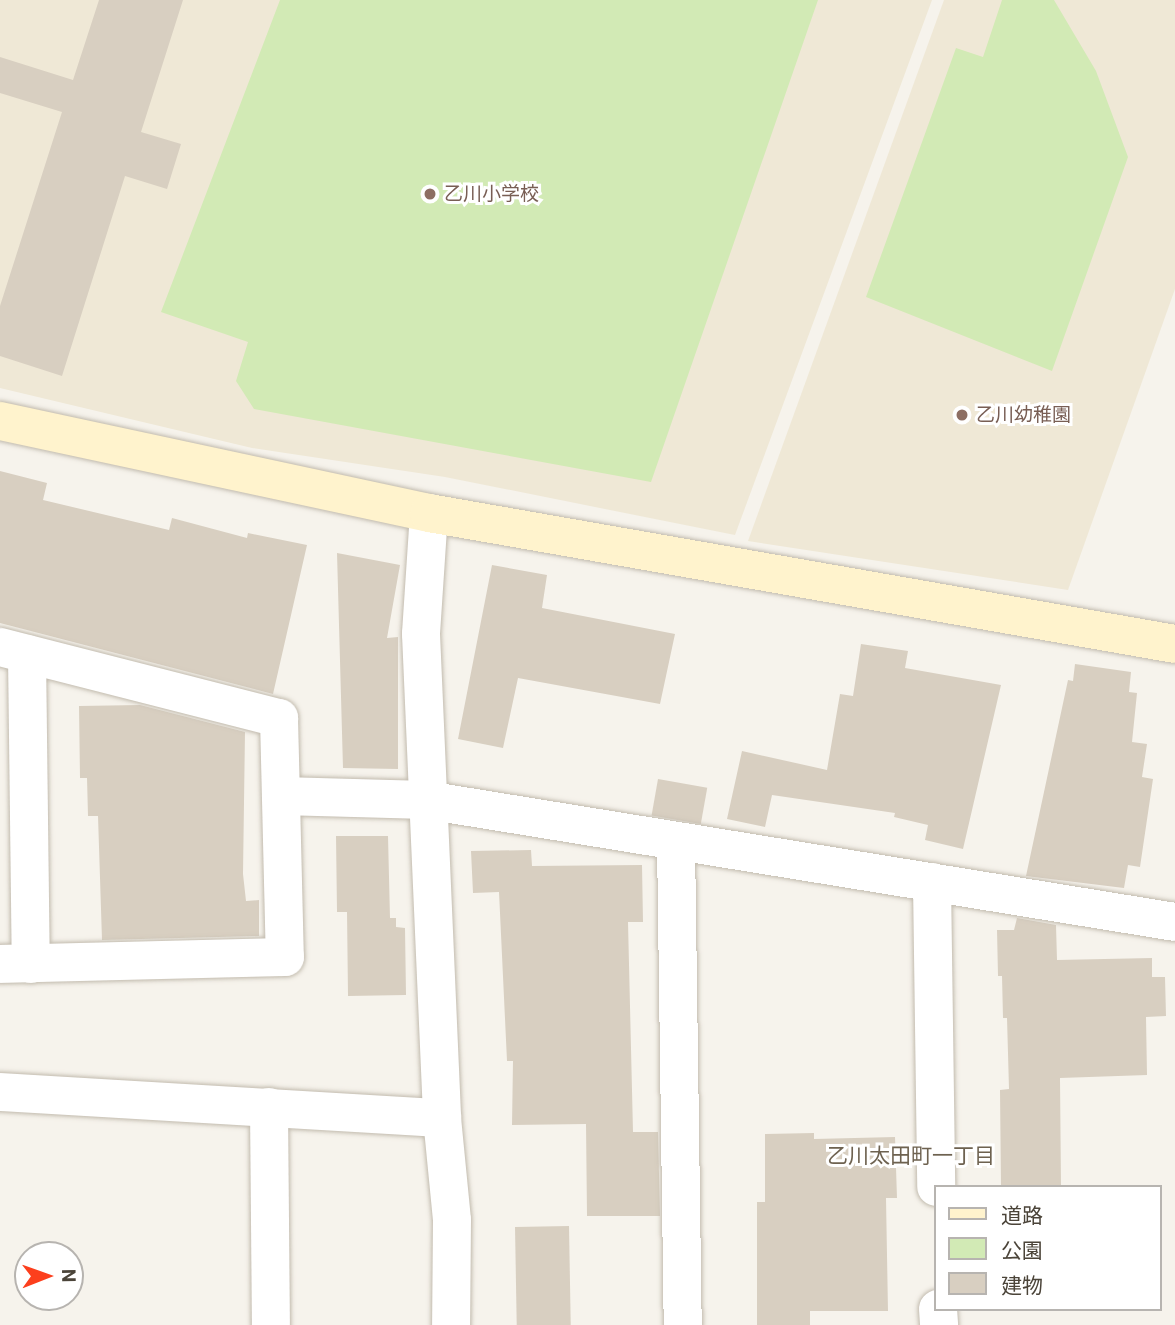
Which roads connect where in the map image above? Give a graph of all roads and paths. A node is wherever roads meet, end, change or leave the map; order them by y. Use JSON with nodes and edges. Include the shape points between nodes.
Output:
{"nodes":[{"id":1,"x":0,"y":421,"type":"edge"},
{"id":2,"x":429,"y":513,"type":"junction"},
{"id":3,"x":1175,"y":644,"type":"edge"},
{"id":4,"x":14,"y":650,"type":"edge"},
{"id":5,"x":282,"y":796,"type":"junction"},
{"id":6,"x":426,"y":800,"type":"junction"},
{"id":7,"x":676,"y":842,"type":"junction"},
{"id":8,"x":932,"y":882,"type":"junction"},
{"id":9,"x":1175,"y":922,"type":"edge"},
{"id":10,"x":15,"y":964,"type":"edge"},
{"id":11,"x":0,"y":1092,"type":"edge"},
{"id":12,"x":269,"y":1107,"type":"junction"},
{"id":13,"x":442,"y":1118,"type":"junction"},
{"id":14,"x":936,"y":1185,"type":"edge"},
{"id":15,"x":271,"y":1325,"type":"edge"},
{"id":16,"x":452,"y":1325,"type":"edge"},
{"id":17,"x":683,"y":1325,"type":"edge"}],
"edges":[{"from":1,"to":2,"type":"street"},
{"from":2,"to":3,"type":"street"},
{"from":2,"to":6,"type":"street","via":[[421,634]]},
{"from":4,"to":5,"type":"street","via":[[279,718]]},
{"from":4,"to":10,"type":"street"},
{"from":5,"to":6,"type":"street"},
{"from":5,"to":10,"type":"street","via":[[285,957]]},
{"from":6,"to":7,"type":"street"},
{"from":6,"to":13,"type":"street"},
{"from":7,"to":8,"type":"street"},
{"from":7,"to":17,"type":"street"},
{"from":8,"to":9,"type":"street"},
{"from":8,"to":14,"type":"street"},
{"from":11,"to":12,"type":"street"},
{"from":12,"to":13,"type":"street"},
{"from":12,"to":15,"type":"street"},
{"from":13,"to":16,"type":"street","via":[[452,1220]]}]}
